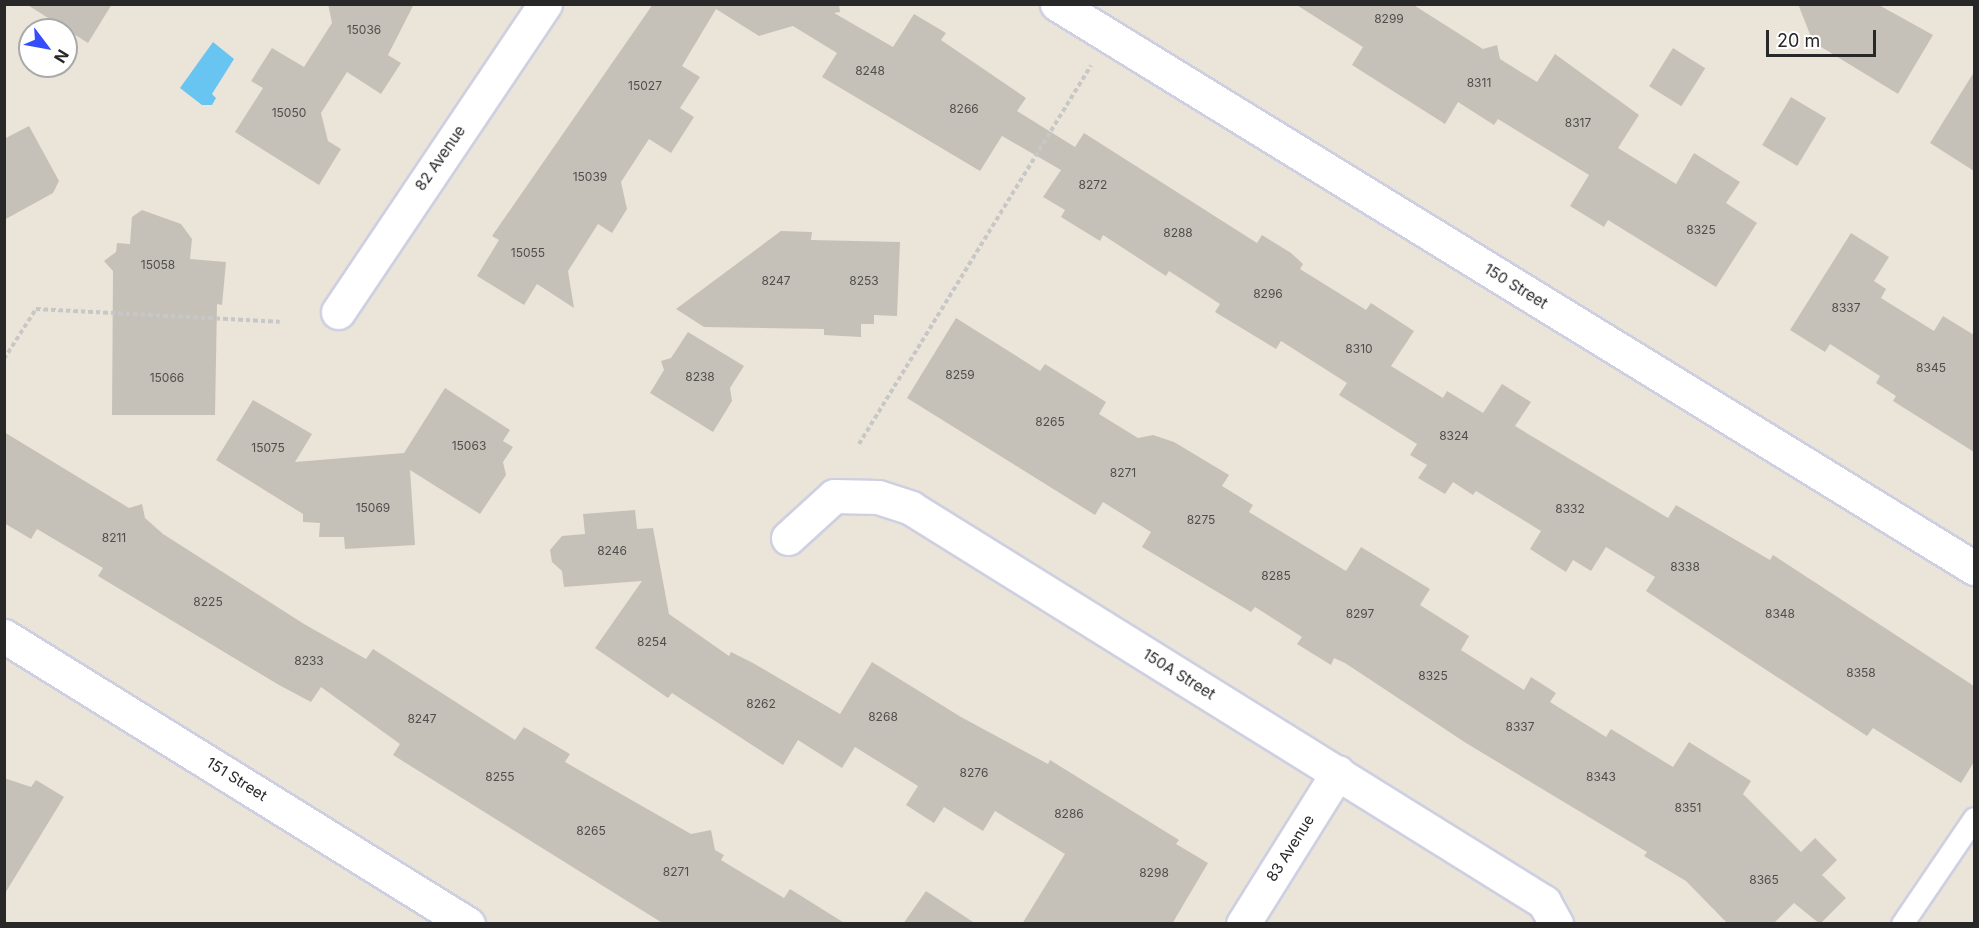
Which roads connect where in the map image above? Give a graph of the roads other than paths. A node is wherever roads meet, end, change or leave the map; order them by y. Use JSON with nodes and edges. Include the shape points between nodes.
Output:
{"nodes":[{"id":1,"x":545,"y":4,"type":"edge"},
{"id":2,"x":1057,"y":4,"type":"edge"},
{"id":3,"x":338,"y":312,"type":"dead end"},
{"id":4,"x":788,"y":538,"type":"dead end"},
{"id":5,"x":1974,"y":568,"type":"edge"},
{"id":6,"x":4,"y":636,"type":"edge"},
{"id":7,"x":1338,"y":772,"type":"junction"},
{"id":8,"x":1974,"y":818,"type":"edge"},
{"id":9,"x":468,"y":924,"type":"edge"},
{"id":10,"x":1243,"y":924,"type":"edge"},
{"id":11,"x":1556,"y":924,"type":"edge"},
{"id":12,"x":1902,"y":924,"type":"edge"}],
"edges":[{"from":1,"to":3,"type":"street","name":"82 Avenue"},
{"from":2,"to":5,"type":"street","name":"150 Street"},
{"from":4,"to":7,"type":"street","name":"150A Street","via":[[834,496],[878,497],[911,508]]},
{"from":6,"to":9,"type":"street","name":"151 Street"},
{"from":7,"to":10,"type":"street","name":"83 Avenue"},
{"from":7,"to":11,"type":"street","name":"150A Street","via":[[1545,902]]},
{"from":8,"to":12,"type":"lane"}]}
